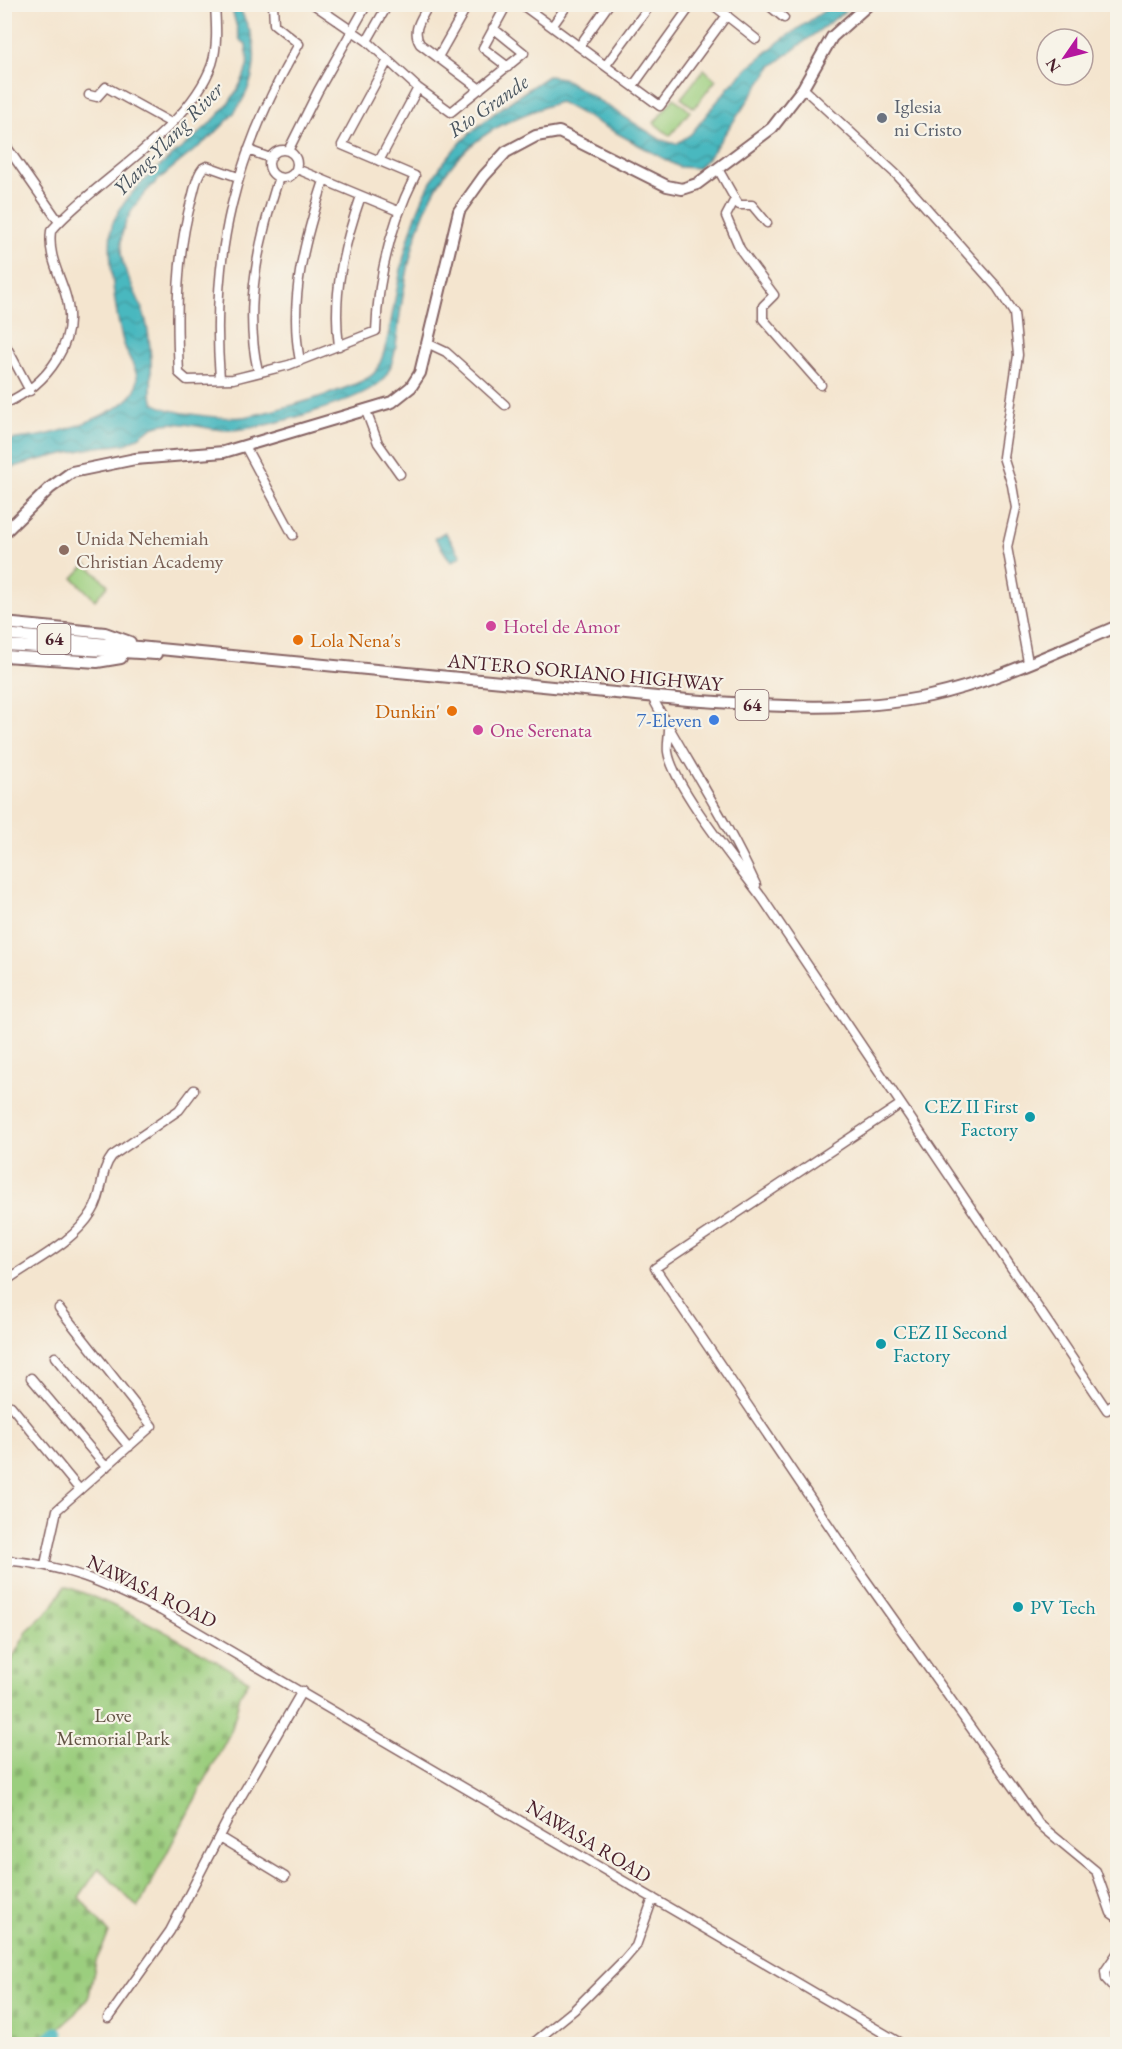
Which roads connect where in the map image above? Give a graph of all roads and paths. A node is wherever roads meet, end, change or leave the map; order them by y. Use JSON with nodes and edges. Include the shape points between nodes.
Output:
{"nodes":[{"id":1,"x":215,"y":4,"type":"edge"},
{"id":2,"x":273,"y":4,"type":"edge"},
{"id":3,"x":313,"y":4,"type":"edge"},
{"id":4,"x":367,"y":4,"type":"edge"},
{"id":5,"x":384,"y":4,"type":"edge"},
{"id":6,"x":429,"y":4,"type":"edge"},
{"id":7,"x":468,"y":4,"type":"edge"},
{"id":8,"x":507,"y":4,"type":"edge"},
{"id":9,"x":521,"y":4,"type":"edge"},
{"id":10,"x":568,"y":4,"type":"edge"},
{"id":11,"x":609,"y":4,"type":"edge"},
{"id":12,"x":651,"y":4,"type":"edge"},
{"id":13,"x":692,"y":4,"type":"edge"},
{"id":14,"x":712,"y":4,"type":"edge"},
{"id":15,"x":868,"y":4,"type":"edge"},
{"id":16,"x":772,"y":6,"type":"edge"},
{"id":17,"x":727,"y":15,"type":"junction"},
{"id":18,"x":784,"y":18,"type":"dead end"},
{"id":19,"x":553,"y":25,"type":"junction"},
{"id":20,"x":494,"y":28,"type":"junction"},
{"id":21,"x":351,"y":30,"type":"junction"},
{"id":22,"x":756,"y":39,"type":"dead end"},
{"id":23,"x":367,"y":41,"type":"junction"},
{"id":24,"x":580,"y":45,"type":"junction"},
{"id":25,"x":438,"y":57,"type":"junction"},
{"id":26,"x":387,"y":62,"type":"junction"},
{"id":27,"x":606,"y":65,"type":"junction"},
{"id":28,"x":508,"y":67,"type":"junction"},
{"id":29,"x":633,"y":86,"type":"junction"},
{"id":30,"x":418,"y":88,"type":"junction"},
{"id":31,"x":803,"y":88,"type":"junction"},
{"id":32,"x":480,"y":89,"type":"junction"},
{"id":33,"x":89,"y":95,"type":"dead end"},
{"id":34,"x":171,"y":123,"type":"junction"},
{"id":35,"x":4,"y":143,"type":"edge"},
{"id":36,"x":248,"y":150,"type":"junction"},
{"id":37,"x":288,"y":151,"type":"junction"},
{"id":38,"x":270,"y":158,"type":"junction"},
{"id":39,"x":379,"y":161,"type":"junction"},
{"id":40,"x":297,"y":169,"type":"junction"},
{"id":41,"x":718,"y":169,"type":"junction"},
{"id":42,"x":238,"y":177,"type":"junction"},
{"id":43,"x":279,"y":177,"type":"junction"},
{"id":44,"x":324,"y":181,"type":"junction"},
{"id":45,"x":361,"y":196,"type":"junction"},
{"id":46,"x":735,"y":199,"type":"junction"},
{"id":47,"x":398,"y":211,"type":"junction"},
{"id":48,"x":59,"y":222,"type":"junction"},
{"id":49,"x":767,"y":223,"type":"dead end"},
{"id":50,"x":4,"y":342,"type":"edge"},
{"id":51,"x":429,"y":344,"type":"junction"},
{"id":52,"x":339,"y":346,"type":"junction"},
{"id":53,"x":300,"y":361,"type":"junction"},
{"id":54,"x":258,"y":371,"type":"junction"},
{"id":55,"x":220,"y":379,"type":"junction"},
{"id":56,"x":821,"y":385,"type":"dead end"},
{"id":57,"x":30,"y":391,"type":"junction"},
{"id":58,"x":4,"y":404,"type":"edge"},
{"id":59,"x":505,"y":405,"type":"dead end"},
{"id":60,"x":366,"y":411,"type":"junction"},
{"id":61,"x":245,"y":446,"type":"junction"},
{"id":62,"x":400,"y":474,"type":"dead end"},
{"id":63,"x":4,"y":532,"type":"edge"},
{"id":64,"x":293,"y":536,"type":"dead end"},
{"id":65,"x":4,"y":623,"type":"edge"},
{"id":66,"x":1118,"y":626,"type":"edge"},
{"id":67,"x":4,"y":634,"type":"edge"},
{"id":68,"x":4,"y":645,"type":"edge"},
{"id":69,"x":143,"y":651,"type":"junction"},
{"id":70,"x":4,"y":656,"type":"edge"},
{"id":71,"x":1028,"y":662,"type":"junction"},
{"id":72,"x":652,"y":697,"type":"junction"},
{"id":73,"x":669,"y":729,"type":"junction"},
{"id":74,"x":763,"y":899,"type":"junction"},
{"id":75,"x":194,"y":1090,"type":"dead end"},
{"id":76,"x":901,"y":1104,"type":"junction"},
{"id":77,"x":4,"y":1282,"type":"edge"},
{"id":78,"x":60,"y":1308,"type":"dead end"},
{"id":79,"x":55,"y":1357,"type":"dead end"},
{"id":80,"x":31,"y":1378,"type":"dead end"},
{"id":81,"x":1118,"y":1400,"type":"edge"},
{"id":82,"x":11,"y":1406,"type":"dead end"},
{"id":83,"x":129,"y":1447,"type":"junction"},
{"id":84,"x":106,"y":1467,"type":"junction"},
{"id":85,"x":79,"y":1489,"type":"junction"},
{"id":86,"x":4,"y":1560,"type":"edge"},
{"id":87,"x":45,"y":1564,"type":"junction"},
{"id":88,"x":302,"y":1691,"type":"junction"},
{"id":89,"x":219,"y":1837,"type":"junction"},
{"id":90,"x":285,"y":1878,"type":"dead end"},
{"id":91,"x":653,"y":1898,"type":"junction"},
{"id":92,"x":1118,"y":1917,"type":"edge"},
{"id":93,"x":1118,"y":1952,"type":"edge"},
{"id":94,"x":1118,"y":1992,"type":"edge"},
{"id":95,"x":108,"y":2018,"type":"dead end"},
{"id":96,"x":532,"y":2044,"type":"edge"},
{"id":97,"x":902,"y":2044,"type":"edge"}],
"edges":[{"from":1,"to":34,"type":"street","via":[[212,63],[187,108]]},
{"from":2,"to":36,"type":"street","via":[[274,24],[299,44],[278,80]]},
{"from":3,"to":21,"type":"street"},
{"from":4,"to":21,"type":"street"},
{"from":5,"to":23,"type":"street","via":[[387,6]]},
{"from":6,"to":25,"type":"street","via":[[415,36]]},
{"from":7,"to":25,"type":"street"},
{"from":8,"to":20,"type":"street"},
{"from":9,"to":19,"type":"street"},
{"from":10,"to":19,"type":"street"},
{"from":11,"to":24,"type":"street"},
{"from":12,"to":27,"type":"street"},
{"from":13,"to":29,"type":"street"},
{"from":14,"to":17,"type":"street"},
{"from":15,"to":31,"type":"main road","via":[[832,37]]},
{"from":16,"to":18,"type":"street"},
{"from":17,"to":22,"type":"street"},
{"from":17,"to":29,"type":"street","via":[[660,106]]},
{"from":19,"to":24,"type":"street"},
{"from":20,"to":28,"type":"street","via":[[483,48]]},
{"from":20,"to":28,"type":"street","via":[[524,53]]},
{"from":21,"to":23,"type":"street"},
{"from":21,"to":37,"type":"street"},
{"from":23,"to":26,"type":"street"},
{"from":24,"to":27,"type":"street"},
{"from":25,"to":32,"type":"street"},
{"from":26,"to":30,"type":"street"},
{"from":26,"to":39,"type":"street","via":[[342,145]]},
{"from":27,"to":29,"type":"street"},
{"from":28,"to":32,"type":"street"},
{"from":30,"to":32,"type":"street","via":[[451,112]]},
{"from":30,"to":39,"type":"street"},
{"from":31,"to":41,"type":"main road","via":[[772,128]]},
{"from":31,"to":71,"type":"street","via":[[898,176],[997,287],[1014,313],[1018,355],[1003,457],[1016,508],[1007,547]]},
{"from":33,"to":34,"type":"street","via":[[98,97],[106,87]]},
{"from":34,"to":48,"type":"street"},
{"from":35,"to":48,"type":"street"},
{"from":36,"to":38,"type":"street"},
{"from":36,"to":42,"type":"street"},
{"from":37,"to":38,"type":"street","via":[[276,151]]},
{"from":37,"to":40,"type":"street","via":[[297,159]]},
{"from":38,"to":43,"type":"street","via":[[271,171]]},
{"from":39,"to":47,"type":"street","via":[[415,176]]},
{"from":40,"to":43,"type":"street","via":[[291,176]]},
{"from":40,"to":44,"type":"street"},
{"from":41,"to":46,"type":"street"},
{"from":41,"to":51,"type":"main road","via":[[690,187],[674,189],[566,133],[554,131],[515,146],[484,176],[459,211]]},
{"from":42,"to":55,"type":"street","via":[[222,249],[217,300]]},
{"from":42,"to":55,"type":"street","via":[[207,166],[200,172],[184,233],[177,289],[179,373],[187,380]]},
{"from":43,"to":54,"type":"street","via":[[255,272],[253,331]]},
{"from":44,"to":45,"type":"street"},
{"from":44,"to":53,"type":"street","via":[[299,277],[296,326]]},
{"from":45,"to":47,"type":"street"},
{"from":45,"to":52,"type":"street","via":[[341,267]]},
{"from":46,"to":49,"type":"street","via":[[739,205],[752,205]]},
{"from":46,"to":56,"type":"street","via":[[726,216],[734,237],[774,295],[763,306],[763,318]]},
{"from":47,"to":52,"type":"street","via":[[381,270],[376,331]]},
{"from":48,"to":57,"type":"street","via":[[51,231],[49,247],[66,295],[67,332],[54,365]]},
{"from":50,"to":57,"type":"street"},
{"from":51,"to":59,"type":"street","via":[[446,352]]},
{"from":51,"to":60,"type":"main road","via":[[411,387],[392,402]]},
{"from":52,"to":53,"type":"street"},
{"from":53,"to":54,"type":"street"},
{"from":54,"to":55,"type":"street"},
{"from":57,"to":58,"type":"street"},
{"from":60,"to":61,"type":"main road"},
{"from":60,"to":62,"type":"street","via":[[378,443]]},
{"from":61,"to":63,"type":"main road","via":[[219,453],[135,459],[72,472]]},
{"from":61,"to":64,"type":"street"},
{"from":65,"to":69,"type":"main road","via":[[105,633]]},
{"from":66,"to":71,"type":"main road","name":"ANTERO SORIANO HIGHWAY","number":"64"},
{"from":67,"to":69,"type":"main road","name":"ANTERO SORIANO HIGHWAY","number":"64"},
{"from":68,"to":69,"type":"main road","name":"ANTERO SORIANO HIGHWAY","number":"64"},
{"from":69,"to":70,"type":"main road","via":[[97,662]]},
{"from":69,"to":72,"type":"main road","name":"ANTERO SORIANO HIGHWAY","number":"64","via":[[216,653]]},
{"from":71,"to":72,"type":"main road","name":"ANTERO SORIANO HIGHWAY","number":"64","via":[[963,687],[885,703],[785,706]]},
{"from":72,"to":73,"type":"street"},
{"from":73,"to":74,"type":"street","via":[[718,808]]},
{"from":73,"to":74,"type":"street","via":[[668,753],[682,784]]},
{"from":74,"to":76,"type":"street"},
{"from":75,"to":77,"type":"street","via":[[178,1110],[112,1156],[105,1166],[99,1199],[82,1226]]},
{"from":76,"to":81,"type":"street","via":[[1107,1410]]},
{"from":76,"to":92,"type":"street","via":[[655,1268],[862,1576],[1039,1824],[1096,1871],[1111,1913]]},
{"from":78,"to":83,"type":"street","via":[[150,1422],[149,1429]]},
{"from":79,"to":83,"type":"street"},
{"from":80,"to":84,"type":"street"},
{"from":82,"to":85,"type":"street"},
{"from":83,"to":84,"type":"street"},
{"from":84,"to":85,"type":"street"},
{"from":85,"to":87,"type":"street","via":[[54,1514]]},
{"from":86,"to":87,"type":"street","name":"NAWASA ROAD"},
{"from":87,"to":88,"type":"street","name":"NAWASA ROAD","via":[[103,1582],[162,1611]]},
{"from":88,"to":89,"type":"street"},
{"from":88,"to":91,"type":"street","name":"NAWASA ROAD"},
{"from":89,"to":90,"type":"street"},
{"from":89,"to":95,"type":"street","via":[[170,1931]]},
{"from":91,"to":96,"type":"street","via":[[636,1946],[574,2010]]},
{"from":91,"to":97,"type":"street","name":"NAWASA ROAD"},
{"from":93,"to":94,"type":"street","via":[[1106,1971],[1106,1979]]}]}
